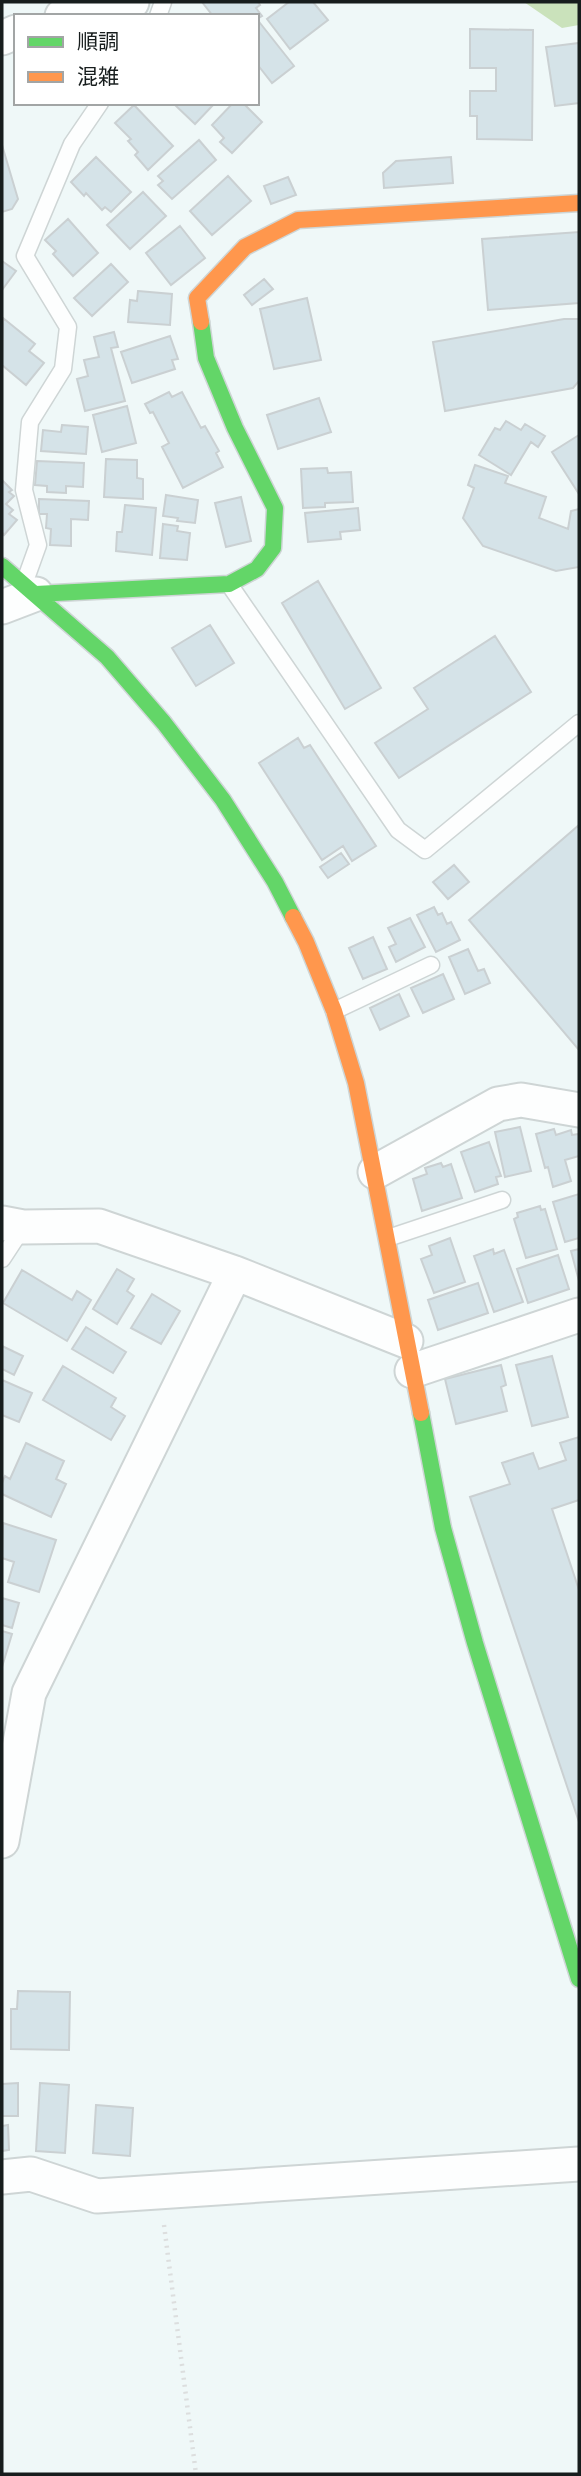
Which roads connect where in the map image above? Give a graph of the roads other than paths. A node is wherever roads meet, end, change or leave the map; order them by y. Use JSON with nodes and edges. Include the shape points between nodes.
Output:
{"nodes":[{"id":1,"x":132,"y":2,"type":"edge"},
{"id":2,"x":72,"y":14,"type":"edge"},
{"id":3,"x":99,"y":105,"type":"edge"},
{"id":4,"x":579,"y":203,"type":"edge"},
{"id":5,"x":2,"y":566,"type":"edge"},
{"id":6,"x":229,"y":584,"type":"junction"},
{"id":7,"x":20,"y":595,"type":"edge"},
{"id":8,"x":579,"y":723,"type":"edge"},
{"id":9,"x":431,"y":965,"type":"dead end"},
{"id":10,"x":334,"y":1011,"type":"junction"},
{"id":11,"x":579,"y":1110,"type":"edge"},
{"id":12,"x":375,"y":1172,"type":"junction"},
{"id":13,"x":502,"y":1200,"type":"dead end"},
{"id":14,"x":12,"y":1225,"type":"edge"},
{"id":15,"x":388,"y":1238,"type":"junction"},
{"id":16,"x":2,"y":1259,"type":"edge"},
{"id":17,"x":235,"y":1273,"type":"junction"},
{"id":18,"x":579,"y":1315,"type":"edge"},
{"id":19,"x":409,"y":1356,"type":"junction"},
{"id":20,"x":15,"y":1690,"type":"edge"},
{"id":21,"x":2,"y":1841,"type":"edge"},
{"id":22,"x":579,"y":1979,"type":"edge"},
{"id":23,"x":579,"y":2164,"type":"edge"},
{"id":24,"x":2,"y":2177,"type":"edge"}],
"edges":[{"from":1,"to":2,"type":"street"},
{"from":3,"to":7,"type":"lane","via":[[72,144],[25,256],[68,327],[63,369],[30,422],[24,490],[38,545]]},
{"from":4,"to":6,"type":"street","via":[[298,220],[244,247],[197,298],[206,358],[275,508],[273,548],[257,569]]},
{"from":5,"to":7,"type":"street"},
{"from":6,"to":7,"type":"street"},
{"from":6,"to":8,"type":"lane","via":[[398,830],[425,850]]},
{"from":7,"to":10,"type":"street","via":[[107,657],[223,800],[275,883]]},
{"from":9,"to":10,"type":"lane"},
{"from":10,"to":12,"type":"street","via":[[356,1083]]},
{"from":11,"to":12,"type":"street","via":[[521,1100],[498,1104]]},
{"from":12,"to":15,"type":"street"},
{"from":13,"to":15,"type":"lane"},
{"from":14,"to":16,"type":"lane"},
{"from":14,"to":17,"type":"street","via":[[99,1226]]},
{"from":15,"to":19,"type":"street"},
{"from":17,"to":19,"type":"street"},
{"from":17,"to":20,"type":"street"},
{"from":18,"to":19,"type":"street"},
{"from":19,"to":22,"type":"street","via":[[443,1528]]},
{"from":20,"to":21,"type":"street"},
{"from":23,"to":24,"type":"street","via":[[97,2196],[31,2174]]}]}
